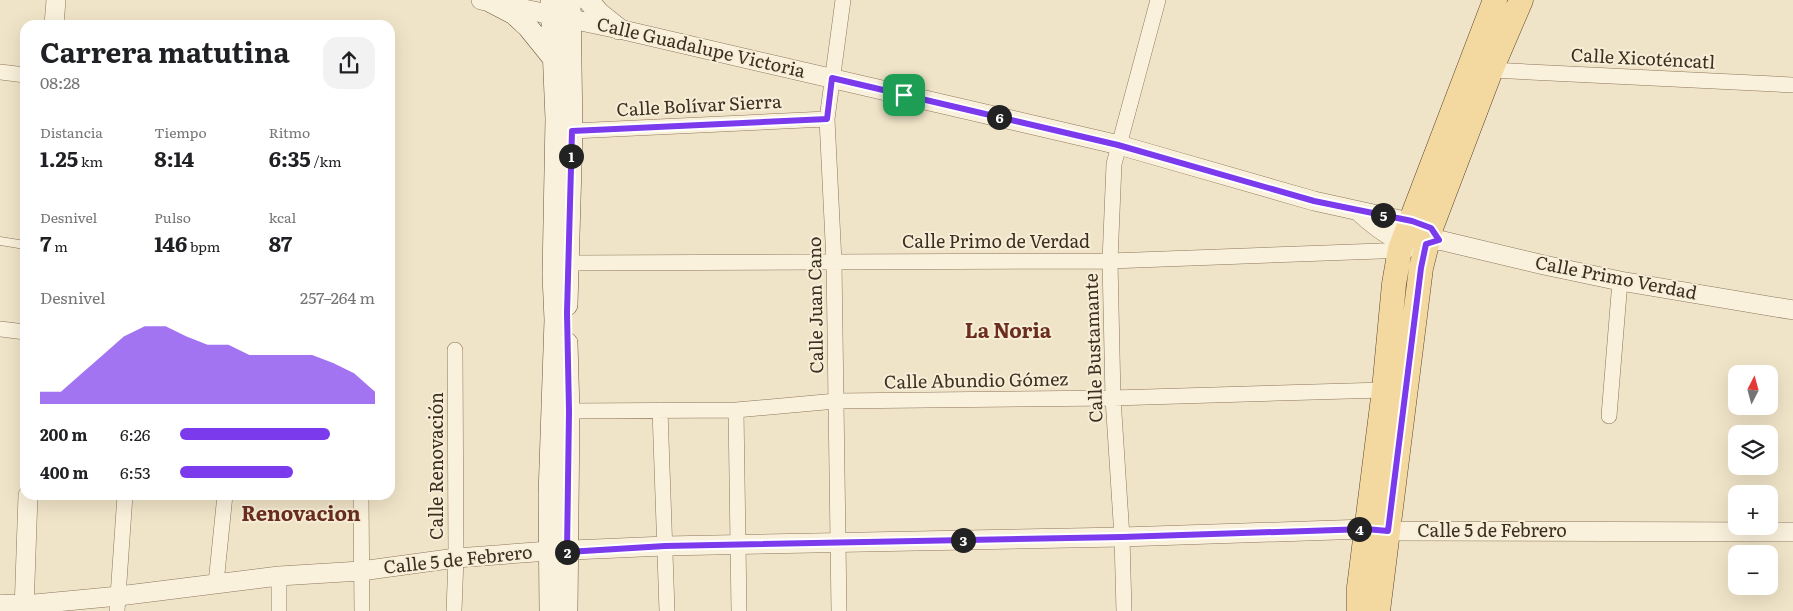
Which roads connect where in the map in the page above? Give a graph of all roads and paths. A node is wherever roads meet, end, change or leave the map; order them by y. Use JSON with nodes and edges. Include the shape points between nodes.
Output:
{"nodes":[{"id":1,"x":56,"y":0,"type":"edge"},
{"id":2,"x":588,"y":0,"type":"edge"},
{"id":3,"x":842,"y":0,"type":"edge"},
{"id":4,"x":1158,"y":0,"type":"edge"},
{"id":5,"x":1495,"y":0,"type":"edge"},
{"id":6,"x":1521,"y":0,"type":"edge"},
{"id":7,"x":495,"y":1,"type":"edge"},
{"id":8,"x":560,"y":8,"type":"edge"},
{"id":9,"x":54,"y":20,"type":"edge"},
{"id":10,"x":619,"y":29,"type":"junction"},
{"id":11,"x":553,"y":58,"type":"junction"},
{"id":12,"x":1491,"y":70,"type":"junction"},
{"id":13,"x":0,"y":72,"type":"edge"},
{"id":14,"x":20,"y":74,"type":"edge"},
{"id":15,"x":832,"y":78,"type":"junction"},
{"id":16,"x":1793,"y":84,"type":"edge"},
{"id":17,"x":827,"y":119,"type":"junction"},
{"id":18,"x":572,"y":131,"type":"junction"},
{"id":19,"x":1118,"y":145,"type":"junction"},
{"id":20,"x":1419,"y":239,"type":"junction"},
{"id":21,"x":0,"y":241,"type":"edge"},
{"id":22,"x":20,"y":244,"type":"edge"},
{"id":23,"x":1110,"y":261,"type":"junction"},
{"id":24,"x":834,"y":262,"type":"junction"},
{"id":25,"x":568,"y":264,"type":"junction"},
{"id":26,"x":1620,"y":281,"type":"junction"},
{"id":27,"x":1793,"y":310,"type":"edge"},
{"id":28,"x":0,"y":330,"type":"edge"},
{"id":29,"x":20,"y":332,"type":"edge"},
{"id":30,"x":455,"y":350,"type":"dead end"},
{"id":31,"x":1384,"y":390,"type":"junction"},
{"id":32,"x":1113,"y":398,"type":"junction"},
{"id":33,"x":836,"y":401,"type":"junction"},
{"id":34,"x":660,"y":410,"type":"junction"},
{"id":35,"x":736,"y":410,"type":"junction"},
{"id":36,"x":569,"y":411,"type":"junction"},
{"id":37,"x":1609,"y":416,"type":"dead end"},
{"id":38,"x":28,"y":500,"type":"edge"},
{"id":39,"x":125,"y":500,"type":"edge"},
{"id":40,"x":224,"y":500,"type":"edge"},
{"id":41,"x":361,"y":500,"type":"edge"},
{"id":42,"x":1377,"y":530,"type":"junction"},
{"id":43,"x":1793,"y":532,"type":"edge"},
{"id":44,"x":1122,"y":537,"type":"junction"},
{"id":45,"x":837,"y":543,"type":"junction"},
{"id":46,"x":739,"y":545,"type":"junction"},
{"id":47,"x":665,"y":546,"type":"junction"},
{"id":48,"x":558,"y":552,"type":"junction"},
{"id":49,"x":456,"y":558,"type":"junction"},
{"id":50,"x":362,"y":571,"type":"junction"},
{"id":51,"x":279,"y":576,"type":"junction"},
{"id":52,"x":216,"y":583,"type":"junction"},
{"id":53,"x":118,"y":603,"type":"edge"},
{"id":54,"x":0,"y":604,"type":"edge"},
{"id":55,"x":24,"y":608,"type":"edge"},
{"id":56,"x":279,"y":611,"type":"edge"},
{"id":57,"x":362,"y":611,"type":"edge"},
{"id":58,"x":454,"y":611,"type":"edge"},
{"id":59,"x":550,"y":611,"type":"edge"},
{"id":60,"x":568,"y":611,"type":"edge"},
{"id":61,"x":667,"y":611,"type":"edge"},
{"id":62,"x":739,"y":611,"type":"edge"},
{"id":63,"x":839,"y":611,"type":"edge"},
{"id":64,"x":1124,"y":611,"type":"edge"},
{"id":65,"x":1359,"y":611,"type":"edge"},
{"id":66,"x":1378,"y":611,"type":"edge"}],
"edges":[{"from":1,"to":9,"type":"street"},
{"from":2,"to":10,"type":"main road","via":[[599,14]]},
{"from":3,"to":15,"type":"street","name":"Calle Juan Cano"},
{"from":4,"to":19,"type":"street","name":"Calle Bustamante"},
{"from":5,"to":20,"type":"main road"},
{"from":6,"to":12,"type":"main road"},
{"from":7,"to":8,"type":"street","name":"Calle Guadalupe Victoria"},
{"from":7,"to":11,"type":"main road","via":[[528,27]]},
{"from":8,"to":10,"type":"street","name":"Calle Guadalupe Victoria"},
{"from":8,"to":11,"type":"main road"},
{"from":8,"to":18,"type":"main road"},
{"from":10,"to":15,"type":"street","name":"Calle Guadalupe Victoria"},
{"from":11,"to":48,"type":"main road","via":[[556,119],[555,320],[549,495]]},
{"from":12,"to":16,"type":"street","name":"Calle Xicoténcatl"},
{"from":12,"to":20,"type":"main road"},
{"from":13,"to":14,"type":"street"},
{"from":15,"to":17,"type":"street","name":"Calle Juan Cano"},
{"from":15,"to":19,"type":"street","name":"Calle Guadalupe Victoria"},
{"from":17,"to":18,"type":"street","name":"Calle Bolívar Sierra"},
{"from":17,"to":24,"type":"street","name":"Calle Juan Cano"},
{"from":18,"to":25,"type":"main road"},
{"from":19,"to":20,"type":"street","name":"Calle Guadalupe Victoria","via":[[1314,201],[1357,210]]},
{"from":19,"to":23,"type":"street","name":"Calle Bustamante","via":[[1114,164]]},
{"from":20,"to":23,"type":"street","name":"Calle Primo de Verdad","via":[[1376,252]]},
{"from":20,"to":26,"type":"street","name":"Calle Primo Verdad"},
{"from":20,"to":31,"type":"main road","via":[[1394,284]]},
{"from":20,"to":42,"type":"main road","via":[[1420,277]]},
{"from":21,"to":22,"type":"lane"},
{"from":23,"to":24,"type":"street","name":"Calle Primo de Verdad"},
{"from":23,"to":32,"type":"street","name":"Calle Bustamante"},
{"from":24,"to":25,"type":"street","name":"Calle Primo de Verdad"},
{"from":24,"to":33,"type":"street","name":"Calle Juan Cano"},
{"from":25,"to":36,"type":"main road"},
{"from":26,"to":27,"type":"street","name":"Calle Primo Verdad"},
{"from":26,"to":37,"type":"street"},
{"from":28,"to":29,"type":"street"},
{"from":30,"to":49,"type":"street","name":"Calle Renovación"},
{"from":31,"to":32,"type":"street","name":"Calle Abundio Gómez"},
{"from":31,"to":42,"type":"main road"},
{"from":32,"to":33,"type":"street","name":"Calle Abundio Gómez"},
{"from":32,"to":44,"type":"street","name":"Calle Bustamante"},
{"from":33,"to":35,"type":"street","name":"Calle Abundio Gómez"},
{"from":33,"to":45,"type":"street","name":"Calle Juan Cano"},
{"from":34,"to":35,"type":"street","name":"Calle Abundio Gómez"},
{"from":34,"to":36,"type":"street","name":"Calle Abundio Gómez"},
{"from":34,"to":47,"type":"street"},
{"from":35,"to":46,"type":"street"},
{"from":36,"to":48,"type":"main road"},
{"from":38,"to":55,"type":"street"},
{"from":39,"to":53,"type":"street"},
{"from":40,"to":52,"type":"street"},
{"from":41,"to":50,"type":"street"},
{"from":42,"to":43,"type":"street","name":"Calle 5 de Febrero"},
{"from":42,"to":44,"type":"street","name":"Calle 5 de Febrero"},
{"from":42,"to":65,"type":"main road","via":[[1359,587]]},
{"from":42,"to":66,"type":"main road"},
{"from":44,"to":45,"type":"street","name":"Calle 5 de Febrero"},
{"from":44,"to":64,"type":"street","name":"Calle Bustamante"},
{"from":45,"to":46,"type":"street","name":"Calle 5 de Febrero"},
{"from":45,"to":63,"type":"street","name":"Calle Juan Cano"},
{"from":46,"to":47,"type":"street","name":"Calle 5 de Febrero"},
{"from":46,"to":62,"type":"street"},
{"from":47,"to":48,"type":"street","name":"Calle 5 de Febrero"},
{"from":47,"to":61,"type":"street"},
{"from":48,"to":49,"type":"street","name":"Calle 5 de Febrero"},
{"from":48,"to":59,"type":"main road"},
{"from":48,"to":60,"type":"main road"},
{"from":49,"to":50,"type":"street","name":"Calle 5 de Febrero"},
{"from":49,"to":58,"type":"street","name":"Calle Renovación"},
{"from":50,"to":51,"type":"street","name":"Calle 5 de Febrero"},
{"from":50,"to":57,"type":"street"},
{"from":51,"to":52,"type":"street","name":"Calle 5 de Febrero"},
{"from":51,"to":56,"type":"street"},
{"from":52,"to":53,"type":"street","name":"Calle 5 de Febrero"},
{"from":53,"to":55,"type":"street","name":"Calle 5 de Febrero"},
{"from":54,"to":55,"type":"street","name":"Calle 5 de Febrero"}]}
